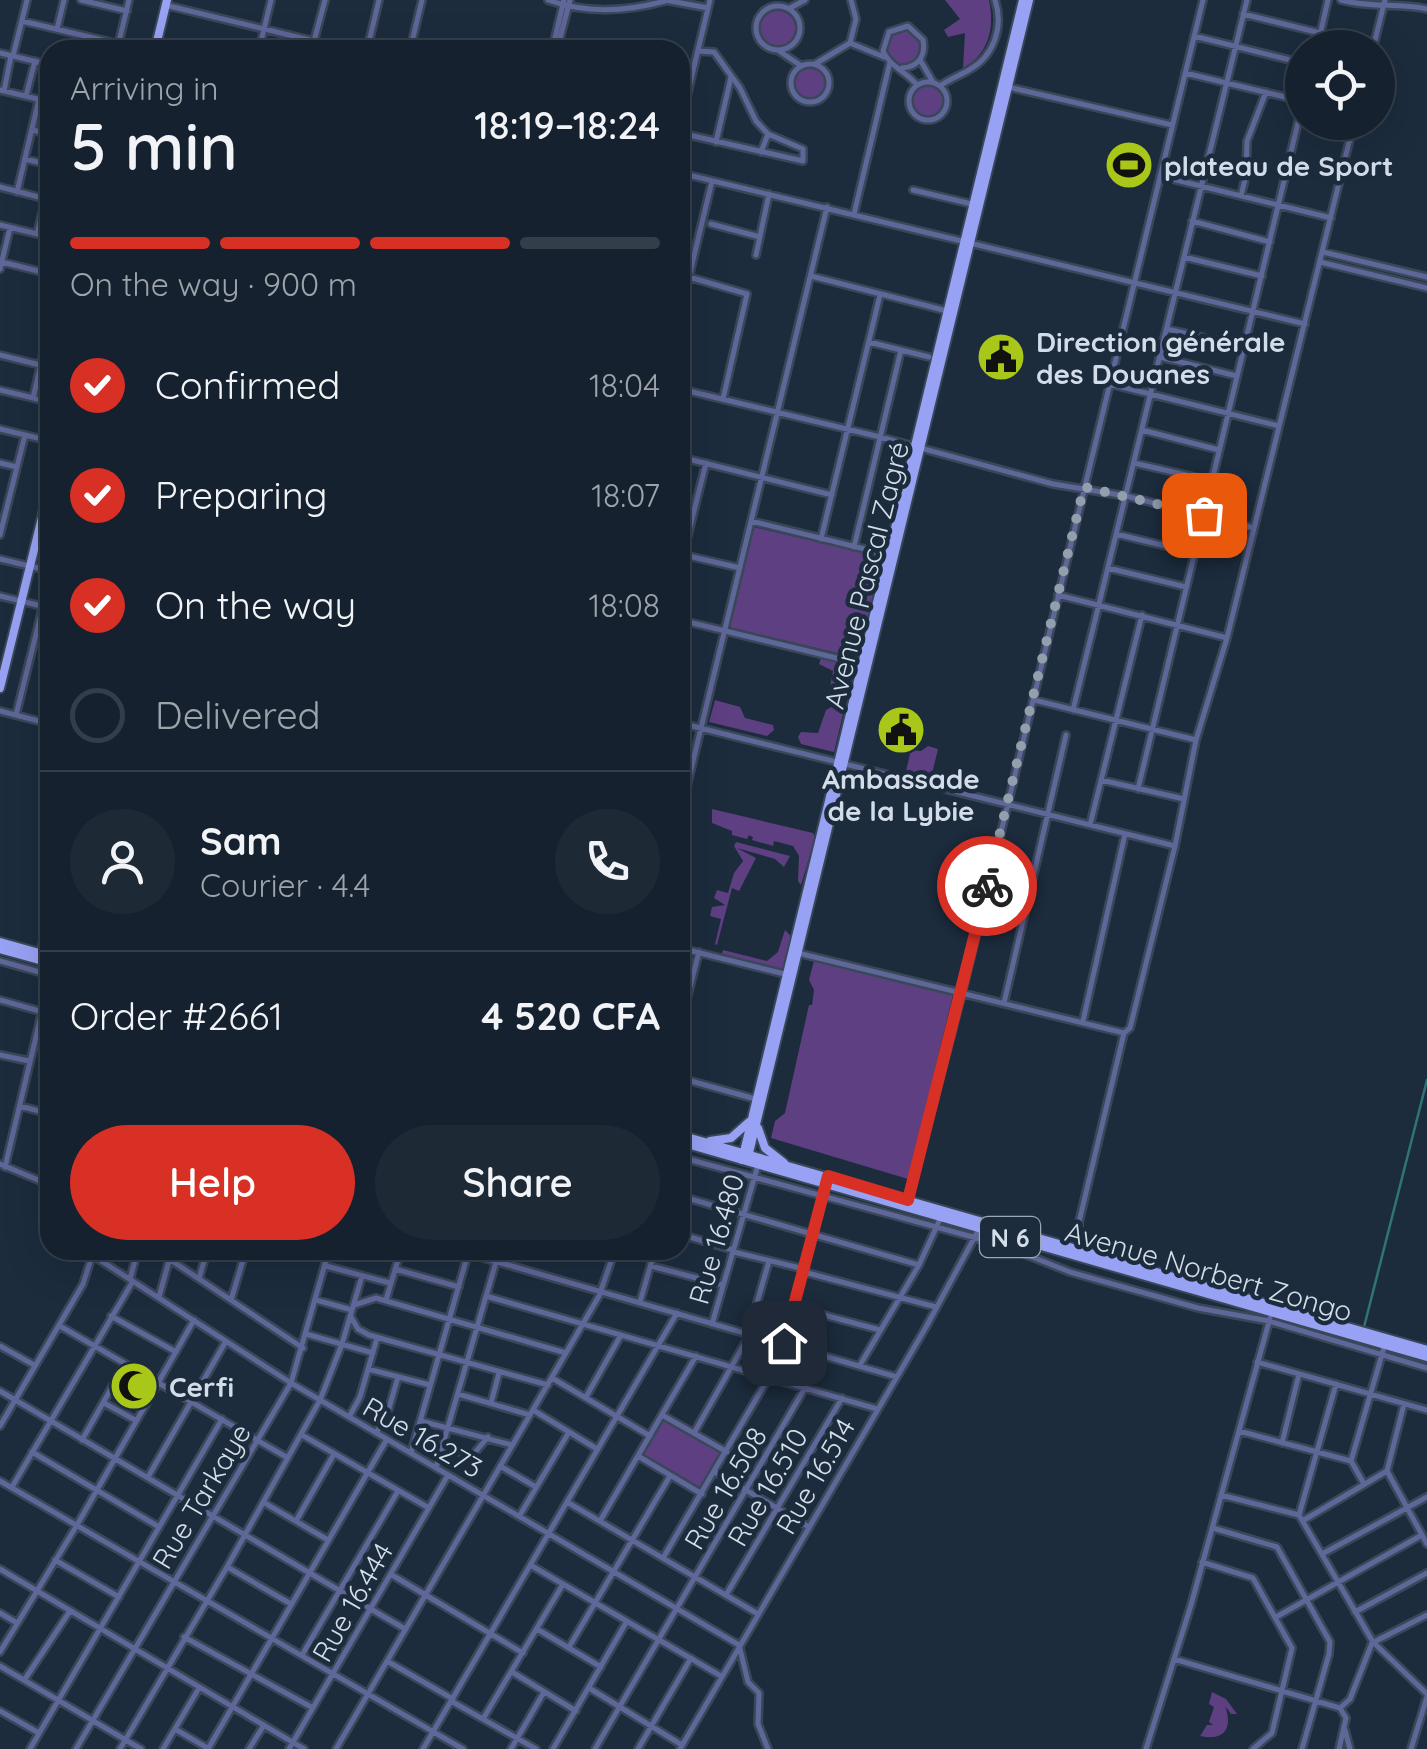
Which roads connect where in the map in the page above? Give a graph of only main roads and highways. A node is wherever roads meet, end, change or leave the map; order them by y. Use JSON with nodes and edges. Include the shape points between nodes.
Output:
{"nodes":[{"id":1,"x":1026,"y":0,"type":"edge"},
{"id":2,"x":166,"y":2,"type":"edge"},
{"id":3,"x":157,"y":40,"type":"edge"},
{"id":4,"x":977,"y":205,"type":"junction"},
{"id":5,"x":40,"y":526,"type":"edge"},
{"id":6,"x":0,"y":688,"type":"edge"},
{"id":7,"x":841,"y":764,"type":"junction"},
{"id":8,"x":0,"y":945,"type":"edge"},
{"id":9,"x":40,"y":955,"type":"edge"},
{"id":10,"x":790,"y":975,"type":"junction"},
{"id":11,"x":755,"y":1118,"type":"junction"},
{"id":12,"x":690,"y":1139,"type":"edge"},
{"id":13,"x":701,"y":1140,"type":"junction"},
{"id":14,"x":690,"y":1141,"type":"edge"},
{"id":15,"x":746,"y":1157,"type":"junction"},
{"id":16,"x":787,"y":1166,"type":"junction"},
{"id":17,"x":827,"y":1180,"type":"junction"},
{"id":18,"x":981,"y":1224,"type":"junction"},
{"id":19,"x":1272,"y":1313,"type":"junction"},
{"id":20,"x":1427,"y":1354,"type":"edge"}],
"edges":[{"from":1,"to":4,"type":"main road","name":"Avenue Pascal Zagré"},
{"from":1,"to":4,"type":"main road","name":"Avenue Pascal Zagré"},
{"from":2,"to":3,"type":"main road"},
{"from":4,"to":7,"type":"main road","name":"Avenue Pascal Zagré"},
{"from":5,"to":6,"type":"main road"},
{"from":7,"to":10,"type":"main road","name":"Avenue Pascal Zagré"},
{"from":7,"to":10,"type":"main road","name":"Avenue Pascal Zagré"},
{"from":8,"to":9,"type":"main road"},
{"from":10,"to":11,"type":"main road","name":"Avenue Pascal Zagré"},
{"from":11,"to":13,"type":"main road","via":[[731,1138]]},
{"from":11,"to":15,"type":"main road","name":"Avenue Pascal Zagré"},
{"from":11,"to":16,"type":"main road","via":[[762,1143]]},
{"from":12,"to":13,"type":"main road","number":"N 6"},
{"from":13,"to":15,"type":"main road","number":"N 6"},
{"from":14,"to":15,"type":"main road","number":"N 6"},
{"from":15,"to":16,"type":"main road","name":"Avenue Norbert Zongo","number":"N 6"},
{"from":15,"to":17,"type":"main road","name":"Avenue Norbert Zongo","number":"N 6"},
{"from":16,"to":17,"type":"main road","name":"Avenue Norbert Zongo","number":"N 6"},
{"from":17,"to":18,"type":"main road","name":"Avenue Norbert Zongo","number":"N 6"},
{"from":17,"to":18,"type":"main road","name":"Avenue Norbert Zongo","number":"N 6"},
{"from":18,"to":19,"type":"main road","name":"Avenue Norbert Zongo","number":"N 6"},
{"from":18,"to":19,"type":"main road","name":"Avenue Norbert Zongo","number":"N 6","via":[[1080,1249]]},
{"from":19,"to":20,"type":"main road","name":"Avenue Norbert Zongo","number":"N 6"},
{"from":19,"to":20,"type":"main road","name":"Avenue Norbert Zongo","number":"N 6"}]}
